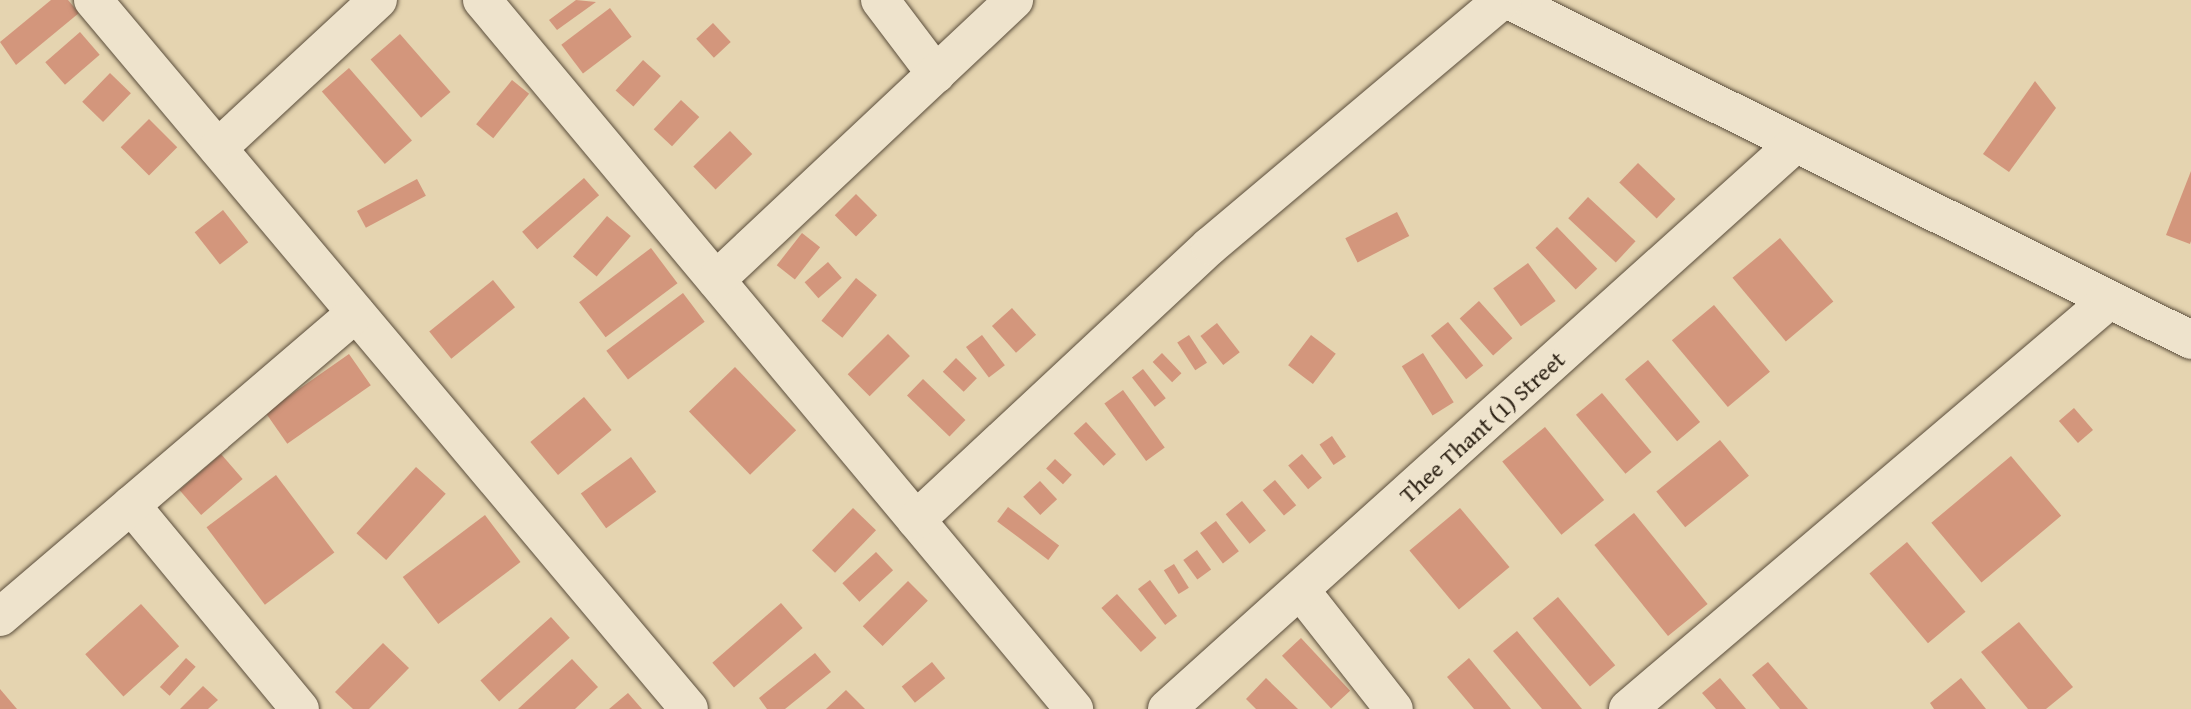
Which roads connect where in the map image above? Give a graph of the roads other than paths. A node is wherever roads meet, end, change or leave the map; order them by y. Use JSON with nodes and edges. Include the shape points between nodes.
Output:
{"nodes":[{"id":1,"x":93,"y":0,"type":"edge"},
{"id":2,"x":378,"y":0,"type":"edge"},
{"id":3,"x":482,"y":0,"type":"edge"},
{"id":4,"x":880,"y":0,"type":"edge"},
{"id":5,"x":1014,"y":0,"type":"edge"},
{"id":6,"x":1502,"y":0,"type":"edge"},
{"id":7,"x":1508,"y":0,"type":"edge"},
{"id":8,"x":936,"y":74,"type":"junction"},
{"id":9,"x":1795,"y":144,"type":"junction"},
{"id":10,"x":218,"y":148,"type":"junction"},
{"id":11,"x":716,"y":280,"type":"junction"},
{"id":12,"x":2108,"y":301,"type":"junction"},
{"id":13,"x":356,"y":313,"type":"junction"},
{"id":14,"x":2191,"y":340,"type":"edge"},
{"id":15,"x":131,"y":505,"type":"junction"},
{"id":16,"x":916,"y":520,"type":"junction"},
{"id":17,"x":1301,"y":591,"type":"junction"},
{"id":18,"x":0,"y":617,"type":"edge"},
{"id":19,"x":300,"y":709,"type":"edge"},
{"id":20,"x":689,"y":709,"type":"edge"},
{"id":21,"x":1074,"y":709,"type":"edge"},
{"id":22,"x":1167,"y":709,"type":"edge"},
{"id":23,"x":1394,"y":709,"type":"edge"},
{"id":24,"x":1628,"y":709,"type":"edge"}],
"edges":[{"from":1,"to":10,"type":"street"},
{"from":2,"to":10,"type":"street"},
{"from":3,"to":11,"type":"street"},
{"from":4,"to":8,"type":"street"},
{"from":5,"to":8,"type":"street"},
{"from":6,"to":16,"type":"street","via":[[1210,246]]},
{"from":7,"to":9,"type":"street"},
{"from":8,"to":11,"type":"street"},
{"from":9,"to":12,"type":"street"},
{"from":9,"to":17,"type":"street","name":"Thee Thant (1) Street"},
{"from":10,"to":13,"type":"street"},
{"from":11,"to":16,"type":"street"},
{"from":12,"to":14,"type":"street"},
{"from":12,"to":24,"type":"street"},
{"from":13,"to":15,"type":"street"},
{"from":13,"to":20,"type":"street"},
{"from":15,"to":18,"type":"street"},
{"from":15,"to":19,"type":"street"},
{"from":16,"to":21,"type":"street"},
{"from":17,"to":22,"type":"street","name":"Thee Thant (1) Street"},
{"from":17,"to":23,"type":"street"}]}
